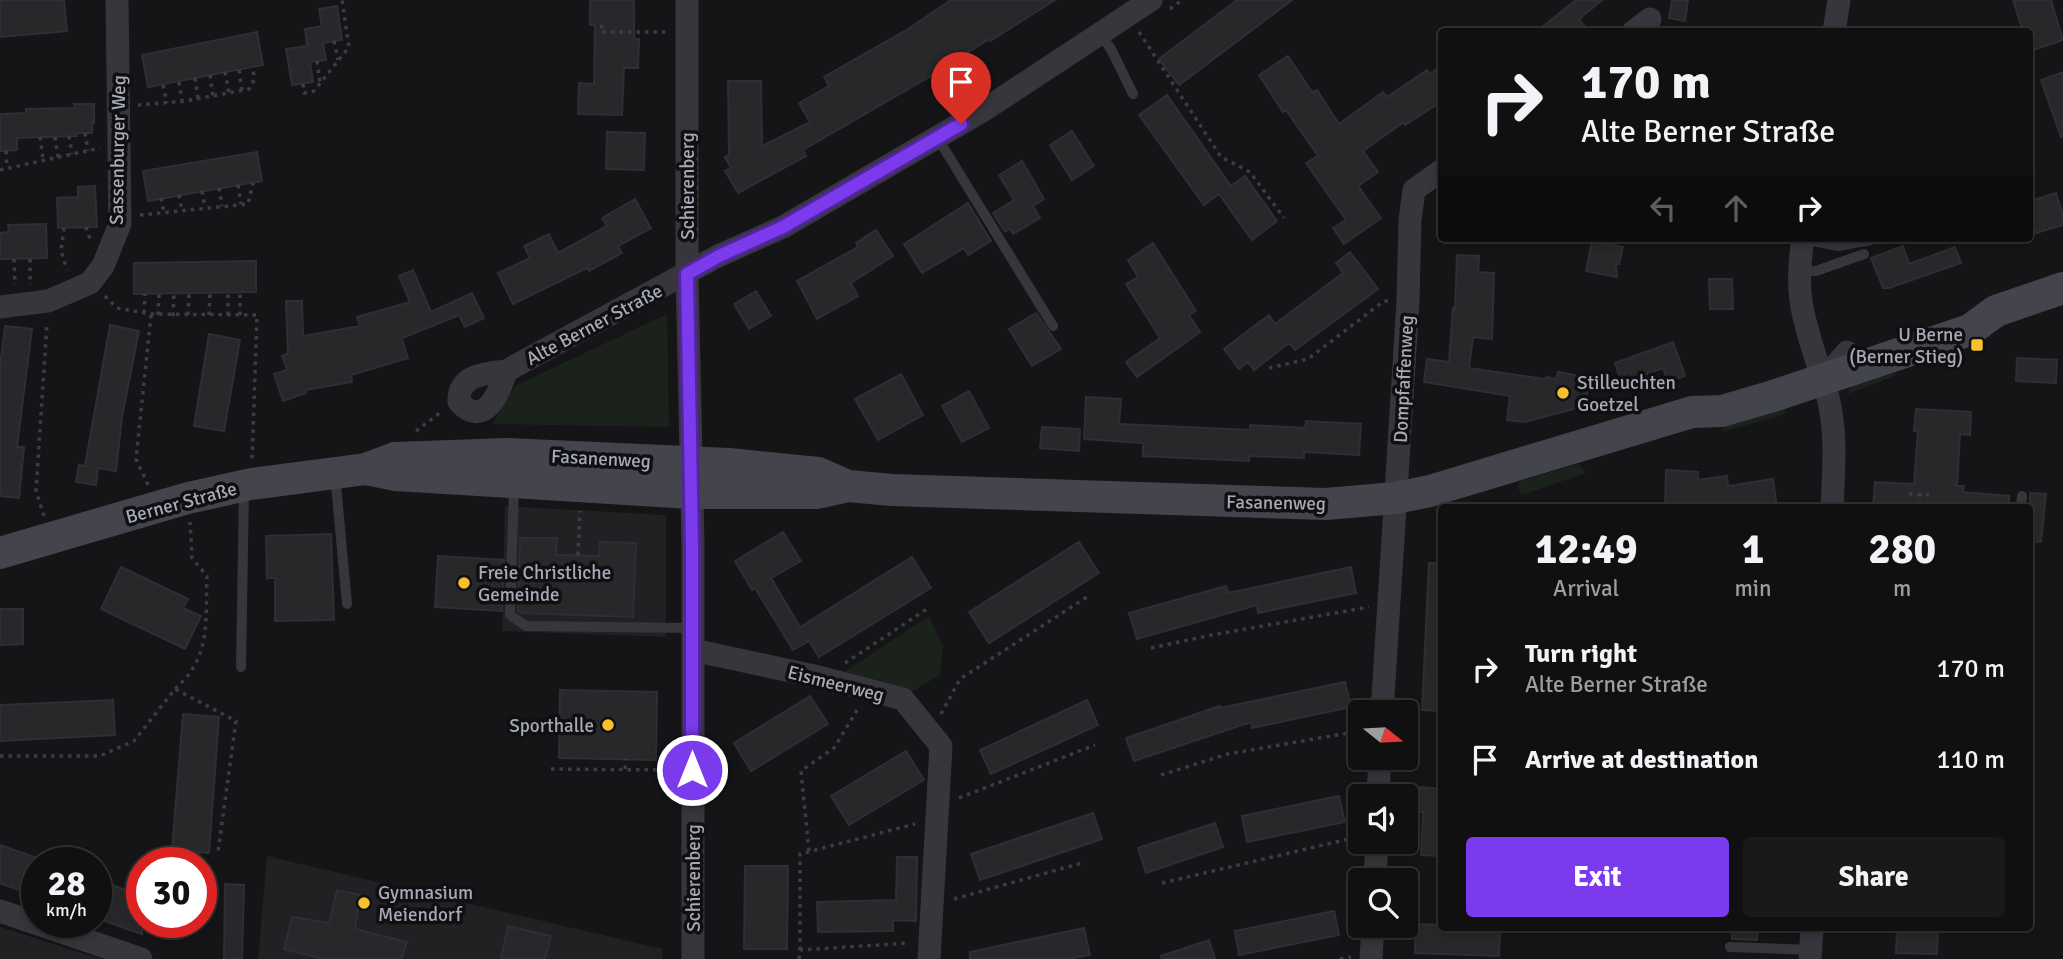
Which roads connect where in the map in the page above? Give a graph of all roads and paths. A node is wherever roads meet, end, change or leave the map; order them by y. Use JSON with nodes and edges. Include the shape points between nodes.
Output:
{"nodes":[{"id":1,"x":117,"y":0,"type":"edge"},
{"id":2,"x":342,"y":0,"type":"edge"},
{"id":3,"x":687,"y":0,"type":"edge"},
{"id":4,"x":1151,"y":0,"type":"edge"},
{"id":5,"x":1839,"y":0,"type":"edge"},
{"id":6,"x":1128,"y":16,"type":"junction"},
{"id":7,"x":602,"y":25,"type":"dead end"},
{"id":8,"x":622,"y":25,"type":"dead end"},
{"id":9,"x":1835,"y":28,"type":"edge"},
{"id":10,"x":622,"y":32,"type":"junction"},
{"id":11,"x":687,"y":32,"type":"junction"},
{"id":12,"x":1101,"y":35,"type":"junction"},
{"id":13,"x":334,"y":41,"type":"dead end"},
{"id":14,"x":317,"y":61,"type":"dead end"},
{"id":15,"x":338,"y":62,"type":"junction"},
{"id":16,"x":253,"y":67,"type":"dead end"},
{"id":17,"x":239,"y":70,"type":"dead end"},
{"id":18,"x":225,"y":72,"type":"dead end"},
{"id":19,"x":210,"y":75,"type":"dead end"},
{"id":20,"x":195,"y":78,"type":"dead end"},
{"id":21,"x":178,"y":82,"type":"dead end"},
{"id":22,"x":303,"y":83,"type":"dead end"},
{"id":23,"x":320,"y":83,"type":"junction"},
{"id":24,"x":163,"y":85,"type":"dead end"},
{"id":25,"x":242,"y":90,"type":"junction"},
{"id":26,"x":229,"y":93,"type":"junction"},
{"id":27,"x":1133,"y":93,"type":"dead end"},
{"id":28,"x":213,"y":96,"type":"junction"},
{"id":29,"x":198,"y":99,"type":"junction"},
{"id":30,"x":183,"y":101,"type":"junction"},
{"id":31,"x":167,"y":103,"type":"junction"},
{"id":32,"x":119,"y":107,"type":"junction"},
{"id":33,"x":85,"y":133,"type":"dead end"},
{"id":34,"x":69,"y":136,"type":"dead end"},
{"id":35,"x":40,"y":137,"type":"dead end"},
{"id":36,"x":55,"y":137,"type":"dead end"},
{"id":37,"x":937,"y":138,"type":"junction"},
{"id":38,"x":120,"y":144,"type":"junction"},
{"id":39,"x":6,"y":151,"type":"dead end"},
{"id":40,"x":88,"y":151,"type":"junction"},
{"id":41,"x":72,"y":154,"type":"junction"},
{"id":42,"x":58,"y":157,"type":"junction"},
{"id":43,"x":43,"y":160,"type":"junction"},
{"id":44,"x":6,"y":168,"type":"junction"},
{"id":45,"x":0,"y":170,"type":"edge"},
{"id":46,"x":1438,"y":173,"type":"edge"},
{"id":47,"x":253,"y":183,"type":"dead end"},
{"id":48,"x":238,"y":185,"type":"dead end"},
{"id":49,"x":219,"y":188,"type":"dead end"},
{"id":50,"x":202,"y":191,"type":"dead end"},
{"id":51,"x":179,"y":195,"type":"dead end"},
{"id":52,"x":161,"y":198,"type":"dead end"},
{"id":53,"x":241,"y":204,"type":"junction"},
{"id":54,"x":222,"y":206,"type":"junction"},
{"id":55,"x":205,"y":208,"type":"junction"},
{"id":56,"x":182,"y":211,"type":"junction"},
{"id":57,"x":164,"y":213,"type":"junction"},
{"id":58,"x":120,"y":216,"type":"junction"},
{"id":59,"x":1284,"y":218,"type":"dead end"},
{"id":60,"x":64,"y":228,"type":"dead end"},
{"id":61,"x":1803,"y":242,"type":"edge"},
{"id":62,"x":1818,"y":242,"type":"edge"},
{"id":63,"x":1860,"y":242,"type":"edge"},
{"id":64,"x":1864,"y":254,"type":"dead end"},
{"id":65,"x":1798,"y":271,"type":"junction"},
{"id":66,"x":687,"y":274,"type":"junction"},
{"id":67,"x":86,"y":284,"type":"junction"},
{"id":68,"x":2063,"y":288,"type":"edge"},
{"id":69,"x":240,"y":292,"type":"dead end"},
{"id":70,"x":174,"y":293,"type":"dead end"},
{"id":71,"x":189,"y":293,"type":"dead end"},
{"id":72,"x":210,"y":293,"type":"dead end"},
{"id":73,"x":228,"y":293,"type":"dead end"},
{"id":74,"x":145,"y":294,"type":"dead end"},
{"id":75,"x":159,"y":294,"type":"dead end"},
{"id":76,"x":48,"y":301,"type":"junction"},
{"id":77,"x":1408,"y":302,"type":"junction"},
{"id":78,"x":0,"y":307,"type":"edge"},
{"id":79,"x":1996,"y":311,"type":"junction"},
{"id":80,"x":144,"y":313,"type":"junction"},
{"id":81,"x":151,"y":314,"type":"junction"},
{"id":82,"x":240,"y":314,"type":"junction"},
{"id":83,"x":158,"y":315,"type":"junction"},
{"id":84,"x":188,"y":315,"type":"junction"},
{"id":85,"x":209,"y":315,"type":"junction"},
{"id":86,"x":228,"y":315,"type":"junction"},
{"id":87,"x":173,"y":316,"type":"junction"},
{"id":88,"x":1053,"y":327,"type":"dead end"},
{"id":89,"x":1269,"y":368,"type":"dead end"},
{"id":90,"x":506,"y":371,"type":"dead end"},
{"id":91,"x":1820,"y":371,"type":"junction"},
{"id":92,"x":690,"y":462,"type":"junction"},
{"id":93,"x":477,"y":467,"type":"junction"},
{"id":94,"x":334,"y":472,"type":"junction"},
{"id":95,"x":514,"y":482,"type":"junction"},
{"id":96,"x":247,"y":485,"type":"junction"},
{"id":97,"x":581,"y":486,"type":"junction"},
{"id":98,"x":848,"y":486,"type":"junction"},
{"id":99,"x":1920,"y":492,"type":"junction"},
{"id":100,"x":691,"y":493,"type":"junction"},
{"id":101,"x":1909,"y":494,"type":"dead end"},
{"id":102,"x":1929,"y":495,"type":"dead end"},
{"id":103,"x":188,"y":498,"type":"junction"},
{"id":104,"x":1395,"y":498,"type":"junction"},
{"id":105,"x":1832,"y":504,"type":"edge"},
{"id":106,"x":1919,"y":504,"type":"edge"},
{"id":107,"x":158,"y":506,"type":"junction"},
{"id":108,"x":52,"y":538,"type":"junction"},
{"id":109,"x":0,"y":552,"type":"edge"},
{"id":110,"x":578,"y":555,"type":"dead end"},
{"id":111,"x":1087,"y":597,"type":"dead end"},
{"id":112,"x":1388,"y":602,"type":"junction"},
{"id":113,"x":347,"y":604,"type":"dead end"},
{"id":114,"x":930,"y":607,"type":"dead end"},
{"id":115,"x":693,"y":639,"type":"junction"},
{"id":116,"x":1152,"y":648,"type":"dead end"},
{"id":117,"x":241,"y":667,"type":"dead end"},
{"id":118,"x":822,"y":678,"type":"junction"},
{"id":119,"x":175,"y":689,"type":"junction"},
{"id":120,"x":869,"y":691,"type":"junction"},
{"id":121,"x":1383,"y":700,"type":"edge"},
{"id":122,"x":1348,"y":733,"type":"edge"},
{"id":123,"x":931,"y":734,"type":"junction"},
{"id":124,"x":1095,"y":745,"type":"dead end"},
{"id":125,"x":0,"y":756,"type":"edge"},
{"id":126,"x":625,"y":759,"type":"dead end"},
{"id":127,"x":551,"y":769,"type":"dead end"},
{"id":128,"x":625,"y":769,"type":"junction"},
{"id":129,"x":692,"y":770,"type":"junction"},
{"id":130,"x":1161,"y":775,"type":"dead end"},
{"id":131,"x":937,"y":812,"type":"junction"},
{"id":132,"x":1348,"y":839,"type":"edge"},
{"id":133,"x":809,"y":851,"type":"junction"},
{"id":134,"x":218,"y":852,"type":"dead end"},
{"id":135,"x":1085,"y":862,"type":"dead end"},
{"id":136,"x":1162,"y":883,"type":"dead end"},
{"id":137,"x":932,"y":905,"type":"junction"},
{"id":138,"x":0,"y":911,"type":"edge"},
{"id":139,"x":1372,"y":938,"type":"edge"},
{"id":140,"x":1811,"y":946,"type":"edge"},
{"id":141,"x":1730,"y":947,"type":"dead end"},
{"id":142,"x":800,"y":950,"type":"junction"},
{"id":143,"x":929,"y":951,"type":"edge"},
{"id":144,"x":141,"y":959,"type":"edge"},
{"id":145,"x":693,"y":959,"type":"edge"},
{"id":146,"x":799,"y":959,"type":"edge"},
{"id":147,"x":1371,"y":959,"type":"edge"}],
"edges":[{"from":1,"to":32,"type":"street","name":"Sassenburger Weg"},
{"from":2,"to":15,"type":"path","via":[[349,47]]},
{"from":3,"to":11,"type":"street","name":"Schierenberg"},
{"from":4,"to":6,"type":"street","name":"Alte Berner Straße"},
{"from":5,"to":9,"type":"street"},
{"from":6,"to":12,"type":"street","name":"Alte Berner Straße"},
{"from":6,"to":59,"type":"path","via":[[1221,157],[1250,172]]},
{"from":7,"to":10,"type":"path","via":[[601,32]]},
{"from":8,"to":10,"type":"path"},
{"from":10,"to":11,"type":"path"},
{"from":11,"to":66,"type":"street","name":"Schierenberg"},
{"from":12,"to":27,"type":"lane"},
{"from":12,"to":37,"type":"street","name":"Alte Berner Straße"},
{"from":13,"to":15,"type":"path"},
{"from":14,"to":23,"type":"path"},
{"from":15,"to":23,"type":"path"},
{"from":16,"to":25,"type":"path","via":[[254,80]]},
{"from":17,"to":25,"type":"path"},
{"from":18,"to":26,"type":"path"},
{"from":19,"to":28,"type":"path"},
{"from":20,"to":29,"type":"path"},
{"from":21,"to":30,"type":"path"},
{"from":22,"to":23,"type":"path","via":[[304,93],[314,91]]},
{"from":24,"to":31,"type":"path"},
{"from":25,"to":26,"type":"path"},
{"from":26,"to":28,"type":"path"},
{"from":28,"to":29,"type":"path"},
{"from":29,"to":30,"type":"path"},
{"from":30,"to":31,"type":"path"},
{"from":31,"to":32,"type":"path"},
{"from":32,"to":38,"type":"street","name":"Sassenburger Weg"},
{"from":33,"to":40,"type":"path"},
{"from":34,"to":41,"type":"path"},
{"from":35,"to":43,"type":"path"},
{"from":36,"to":42,"type":"path"},
{"from":37,"to":66,"type":"street","name":"Alte Berner Straße","via":[[783,227]]},
{"from":37,"to":88,"type":"lane"},
{"from":38,"to":40,"type":"path"},
{"from":38,"to":58,"type":"street","name":"Sassenburger Weg"},
{"from":39,"to":44,"type":"path"},
{"from":40,"to":41,"type":"path"},
{"from":41,"to":42,"type":"path"},
{"from":42,"to":43,"type":"path"},
{"from":43,"to":44,"type":"path"},
{"from":44,"to":45,"type":"path"},
{"from":46,"to":77,"type":"street","name":"Dompfaffenweg","via":[[1414,190]]},
{"from":47,"to":53,"type":"path","via":[[248,204]]},
{"from":48,"to":53,"type":"path"},
{"from":49,"to":54,"type":"path"},
{"from":50,"to":55,"type":"path"},
{"from":51,"to":56,"type":"path"},
{"from":52,"to":57,"type":"path"},
{"from":53,"to":54,"type":"path"},
{"from":54,"to":55,"type":"path"},
{"from":55,"to":56,"type":"path"},
{"from":56,"to":57,"type":"path"},
{"from":57,"to":58,"type":"path"},
{"from":58,"to":67,"type":"street","name":"Sassenburger Weg","via":[[103,266]]},
{"from":60,"to":67,"type":"path","via":[[63,262]]},
{"from":61,"to":65,"type":"street"},
{"from":62,"to":63,"type":"lane","via":[[1838,246]]},
{"from":64,"to":65,"type":"lane","via":[[1816,271]]},
{"from":65,"to":91,"type":"street","via":[[1800,303]]},
{"from":66,"to":90,"type":"street","name":"Alte Berner Straße"},
{"from":66,"to":92,"type":"street","name":"Schierenberg"},
{"from":67,"to":76,"type":"street"},
{"from":67,"to":80,"type":"path","via":[[117,308]]},
{"from":68,"to":79,"type":"main road"},
{"from":69,"to":82,"type":"path"},
{"from":70,"to":87,"type":"path"},
{"from":71,"to":84,"type":"path"},
{"from":72,"to":85,"type":"path"},
{"from":73,"to":86,"type":"path"},
{"from":74,"to":80,"type":"path"},
{"from":75,"to":83,"type":"path"},
{"from":76,"to":78,"type":"street"},
{"from":76,"to":108,"type":"path","via":[[36,491]]},
{"from":77,"to":89,"type":"path","via":[[1384,301],[1308,359]]},
{"from":77,"to":104,"type":"street","name":"Dompfaffenweg"},
{"from":79,"to":91,"type":"main road","via":[[1970,330]]},
{"from":79,"to":91,"type":"main road","via":[[1965,311],[1847,352]]},
{"from":80,"to":81,"type":"path"},
{"from":81,"to":83,"type":"path"},
{"from":81,"to":107,"type":"path","via":[[136,459]]},
{"from":82,"to":86,"type":"path"},
{"from":82,"to":96,"type":"path","via":[[257,315]]},
{"from":83,"to":87,"type":"path"},
{"from":84,"to":85,"type":"path"},
{"from":84,"to":87,"type":"path"},
{"from":85,"to":86,"type":"path"},
{"from":91,"to":104,"type":"main road","name":"Fasanenweg","via":[[1722,411],[1692,412],[1465,482]]},
{"from":91,"to":105,"type":"street","via":[[1835,429]]},
{"from":92,"to":93,"type":"main road","name":"Fasanenweg"},
{"from":92,"to":98,"type":"main road","name":"Fasanenweg","via":[[786,468],[818,473]]},
{"from":92,"to":100,"type":"street","name":"Schierenberg"},
{"from":93,"to":94,"type":"main road","name":"Berner Straße","via":[[396,475],[366,469]]},
{"from":93,"to":95,"type":"main road","name":"Fasanenweg"},
{"from":94,"to":96,"type":"main road","name":"Berner Straße"},
{"from":94,"to":113,"type":"lane"},
{"from":95,"to":97,"type":"main road","name":"Fasanenweg"},
{"from":95,"to":115,"type":"lane","via":[[510,615],[526,626]]},
{"from":96,"to":103,"type":"main road","name":"Berner Straße"},
{"from":96,"to":117,"type":"lane"},
{"from":97,"to":100,"type":"main road","name":"Fasanenweg"},
{"from":97,"to":110,"type":"path"},
{"from":98,"to":100,"type":"main road","name":"Fasanenweg","via":[[816,493]]},
{"from":98,"to":104,"type":"main road","name":"Fasanenweg","via":[[1326,504]]},
{"from":99,"to":101,"type":"path"},
{"from":99,"to":102,"type":"path"},
{"from":99,"to":106,"type":"path"},
{"from":100,"to":115,"type":"street","name":"Schierenberg"},
{"from":103,"to":107,"type":"main road","name":"Berner Straße"},
{"from":103,"to":119,"type":"path","via":[[192,558],[207,576],[204,637],[190,676]]},
{"from":104,"to":112,"type":"street","name":"Dompfaffenweg"},
{"from":107,"to":108,"type":"main road","name":"Berner Straße"},
{"from":108,"to":109,"type":"main road","name":"Berner Straße"},
{"from":111,"to":123,"type":"path","via":[[960,679]]},
{"from":112,"to":116,"type":"path"},
{"from":112,"to":121,"type":"street","name":"Dompfaffenweg"},
{"from":114,"to":118,"type":"path"},
{"from":115,"to":118,"type":"street","name":"Eismeerweg"},
{"from":115,"to":129,"type":"street","name":"Schierenberg"},
{"from":118,"to":120,"type":"street","name":"Eismeerweg"},
{"from":119,"to":125,"type":"path","via":[[134,741],[100,756]]},
{"from":119,"to":134,"type":"path","via":[[236,721]]},
{"from":120,"to":123,"type":"street","name":"Eismeerweg","via":[[903,699]]},
{"from":120,"to":133,"type":"path","via":[[834,748],[801,771]]},
{"from":122,"to":130,"type":"path","via":[[1228,754]]},
{"from":123,"to":131,"type":"street","name":"Eismeerweg","via":[[941,746]]},
{"from":124,"to":131,"type":"path"},
{"from":126,"to":128,"type":"path"},
{"from":127,"to":128,"type":"path"},
{"from":128,"to":129,"type":"path"},
{"from":129,"to":145,"type":"street","name":"Schierenberg"},
{"from":131,"to":133,"type":"path"},
{"from":131,"to":137,"type":"street","name":"Eismeerweg"},
{"from":132,"to":136,"type":"path"},
{"from":133,"to":142,"type":"path","via":[[800,854]]},
{"from":135,"to":137,"type":"path"},
{"from":137,"to":143,"type":"street","name":"Eismeerweg"},
{"from":138,"to":144,"type":"street"},
{"from":139,"to":147,"type":"street"},
{"from":140,"to":141,"type":"lane"},
{"from":142,"to":143,"type":"path"},
{"from":142,"to":146,"type":"path"}]}
